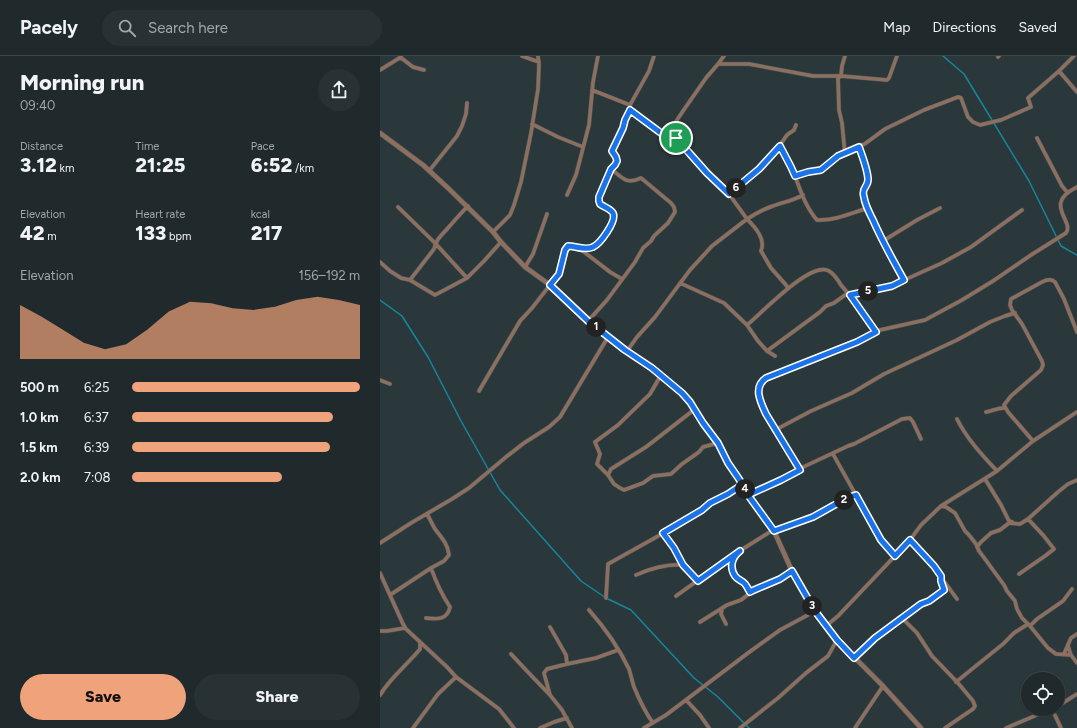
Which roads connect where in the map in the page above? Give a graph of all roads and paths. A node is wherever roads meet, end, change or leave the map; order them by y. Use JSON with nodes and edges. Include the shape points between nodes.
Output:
{"nodes":[{"id":1,"x":522,"y":56,"type":"edge"},
{"id":2,"x":538,"y":56,"type":"edge"},
{"id":3,"x":598,"y":56,"type":"edge"},
{"id":4,"x":654,"y":56,"type":"edge"},
{"id":5,"x":724,"y":56,"type":"edge"},
{"id":6,"x":845,"y":56,"type":"edge"},
{"id":7,"x":897,"y":56,"type":"edge"},
{"id":8,"x":1074,"y":56,"type":"edge"},
{"id":9,"x":401,"y":57,"type":"edge"},
{"id":10,"x":539,"y":62,"type":"junction"},
{"id":11,"x":718,"y":64,"type":"junction"},
{"id":12,"x":380,"y":70,"type":"edge"},
{"id":13,"x":424,"y":70,"type":"dead end"},
{"id":14,"x":1059,"y":71,"type":"junction"},
{"id":15,"x":840,"y":76,"type":"junction"},
{"id":16,"x":592,"y":90,"type":"junction"},
{"id":17,"x":1077,"y":92,"type":"edge"},
{"id":18,"x":467,"y":103,"type":"dead end"},
{"id":19,"x":630,"y":105,"type":"junction"},
{"id":20,"x":630,"y":110,"type":"junction"},
{"id":21,"x":532,"y":124,"type":"junction"},
{"id":22,"x":796,"y":125,"type":"dead end"},
{"id":23,"x":380,"y":133,"type":"edge"},
{"id":24,"x":674,"y":136,"type":"junction"},
{"id":25,"x":1037,"y":138,"type":"dead end"},
{"id":26,"x":780,"y":146,"type":"junction"},
{"id":27,"x":583,"y":147,"type":"junction"},
{"id":28,"x":859,"y":147,"type":"junction"},
{"id":29,"x":845,"y":154,"type":"junction"},
{"id":30,"x":611,"y":169,"type":"junction"},
{"id":31,"x":429,"y":171,"type":"junction"},
{"id":32,"x":795,"y":176,"type":"junction"},
{"id":33,"x":1077,"y":187,"type":"edge"},
{"id":34,"x":1067,"y":192,"type":"junction"},
{"id":35,"x":729,"y":194,"type":"junction"},
{"id":36,"x":567,"y":195,"type":"dead end"},
{"id":37,"x":803,"y":195,"type":"junction"},
{"id":38,"x":468,"y":206,"type":"junction"},
{"id":39,"x":398,"y":207,"type":"dead end"},
{"id":40,"x":868,"y":208,"type":"junction"},
{"id":41,"x":940,"y":208,"type":"dead end"},
{"id":42,"x":1022,"y":210,"type":"dead end"},
{"id":43,"x":547,"y":214,"type":"dead end"},
{"id":44,"x":747,"y":219,"type":"junction"},
{"id":45,"x":493,"y":232,"type":"junction"},
{"id":46,"x":883,"y":241,"type":"junction"},
{"id":47,"x":501,"y":242,"type":"junction"},
{"id":48,"x":435,"y":243,"type":"junction"},
{"id":49,"x":578,"y":247,"type":"junction"},
{"id":50,"x":380,"y":262,"type":"edge"},
{"id":51,"x":525,"y":266,"type":"junction"},
{"id":52,"x":467,"y":278,"type":"junction"},
{"id":53,"x":622,"y":279,"type":"junction"},
{"id":54,"x":410,"y":280,"type":"junction"},
{"id":55,"x":904,"y":280,"type":"junction"},
{"id":56,"x":680,"y":284,"type":"junction"},
{"id":57,"x":550,"y":285,"type":"junction"},
{"id":58,"x":788,"y":288,"type":"junction"},
{"id":59,"x":850,"y":295,"type":"junction"},
{"id":60,"x":1015,"y":313,"type":"junction"},
{"id":61,"x":588,"y":321,"type":"junction"},
{"id":62,"x":747,"y":325,"type":"junction"},
{"id":63,"x":876,"y":332,"type":"junction"},
{"id":64,"x":1077,"y":332,"type":"edge"},
{"id":65,"x":608,"y":337,"type":"junction"},
{"id":66,"x":627,"y":351,"type":"junction"},
{"id":67,"x":767,"y":351,"type":"junction"},
{"id":68,"x":775,"y":356,"type":"dead end"},
{"id":69,"x":661,"y":375,"type":"junction"},
{"id":70,"x":380,"y":380,"type":"edge"},
{"id":71,"x":390,"y":384,"type":"dead end"},
{"id":72,"x":479,"y":391,"type":"dead end"},
{"id":73,"x":1005,"y":408,"type":"junction"},
{"id":74,"x":695,"y":409,"type":"junction"},
{"id":75,"x":986,"y":412,"type":"dead end"},
{"id":76,"x":1077,"y":412,"type":"edge"},
{"id":77,"x":958,"y":419,"type":"dead end"},
{"id":78,"x":774,"y":428,"type":"junction"},
{"id":79,"x":779,"y":428,"type":"junction"},
{"id":80,"x":777,"y":433,"type":"junction"},
{"id":81,"x":921,"y":439,"type":"dead end"},
{"id":82,"x":1033,"y":441,"type":"junction"},
{"id":83,"x":718,"y":443,"type":"junction"},
{"id":84,"x":833,"y":454,"type":"junction"},
{"id":85,"x":800,"y":470,"type":"junction"},
{"id":86,"x":997,"y":471,"type":"junction"},
{"id":87,"x":608,"y":475,"type":"junction"},
{"id":88,"x":985,"y":479,"type":"junction"},
{"id":89,"x":1077,"y":480,"type":"edge"},
{"id":90,"x":743,"y":484,"type":"junction"},
{"id":91,"x":748,"y":495,"type":"junction"},
{"id":92,"x":856,"y":495,"type":"junction"},
{"id":93,"x":941,"y":506,"type":"junction"},
{"id":94,"x":427,"y":514,"type":"junction"},
{"id":95,"x":1028,"y":519,"type":"junction"},
{"id":96,"x":1010,"y":523,"type":"junction"},
{"id":97,"x":773,"y":530,"type":"junction"},
{"id":98,"x":663,"y":533,"type":"junction"},
{"id":99,"x":910,"y":540,"type":"junction"},
{"id":100,"x":380,"y":543,"type":"edge"},
{"id":101,"x":977,"y":547,"type":"junction"},
{"id":102,"x":740,"y":551,"type":"junction"},
{"id":103,"x":895,"y":556,"type":"junction"},
{"id":104,"x":683,"y":565,"type":"junction"},
{"id":105,"x":431,"y":568,"type":"junction"},
{"id":106,"x":792,"y":571,"type":"junction"},
{"id":107,"x":380,"y":572,"type":"edge"},
{"id":108,"x":1019,"y":574,"type":"dead end"},
{"id":109,"x":636,"y":575,"type":"dead end"},
{"id":110,"x":941,"y":576,"type":"junction"},
{"id":111,"x":698,"y":581,"type":"junction"},
{"id":112,"x":1072,"y":589,"type":"dead end"},
{"id":113,"x":750,"y":592,"type":"junction"},
{"id":114,"x":390,"y":594,"type":"junction"},
{"id":115,"x":676,"y":596,"type":"dead end"},
{"id":116,"x":606,"y":598,"type":"dead end"},
{"id":117,"x":957,"y":599,"type":"dead end"},
{"id":118,"x":722,"y":609,"type":"junction"},
{"id":119,"x":589,"y":610,"type":"dead end"},
{"id":120,"x":815,"y":611,"type":"junction"},
{"id":121,"x":426,"y":618,"type":"dead end"},
{"id":122,"x":902,"y":618,"type":"junction"},
{"id":123,"x":700,"y":622,"type":"dead end"},
{"id":124,"x":726,"y":624,"type":"dead end"},
{"id":125,"x":1029,"y":625,"type":"junction"},
{"id":126,"x":826,"y":626,"type":"junction"},
{"id":127,"x":550,"y":627,"type":"dead end"},
{"id":128,"x":405,"y":628,"type":"junction"},
{"id":129,"x":380,"y":631,"type":"edge"},
{"id":130,"x":1077,"y":634,"type":"edge"},
{"id":131,"x":837,"y":640,"type":"junction"},
{"id":132,"x":420,"y":642,"type":"junction"},
{"id":133,"x":1068,"y":646,"type":"junction"},
{"id":134,"x":618,"y":650,"type":"junction"},
{"id":135,"x":511,"y":654,"type":"dead end"},
{"id":136,"x":1064,"y":654,"type":"junction"},
{"id":137,"x":1071,"y":654,"type":"junction"},
{"id":138,"x":854,"y":658,"type":"junction"},
{"id":139,"x":1077,"y":663,"type":"edge"},
{"id":140,"x":567,"y":664,"type":"junction"},
{"id":141,"x":456,"y":677,"type":"junction"},
{"id":142,"x":956,"y":682,"type":"junction"},
{"id":143,"x":883,"y":686,"type":"junction"},
{"id":144,"x":1077,"y":694,"type":"edge"},
{"id":145,"x":380,"y":695,"type":"edge"},
{"id":146,"x":550,"y":695,"type":"junction"},
{"id":147,"x":686,"y":700,"type":"junction"},
{"id":148,"x":1065,"y":702,"type":"edge"},
{"id":149,"x":1034,"y":716,"type":"edge"},
{"id":150,"x":1054,"y":716,"type":"edge"},
{"id":151,"x":567,"y":718,"type":"junction"},
{"id":152,"x":653,"y":723,"type":"junction"},
{"id":153,"x":413,"y":728,"type":"edge"},
{"id":154,"x":514,"y":728,"type":"edge"},
{"id":155,"x":540,"y":728,"type":"edge"},
{"id":156,"x":572,"y":728,"type":"edge"},
{"id":157,"x":644,"y":728,"type":"edge"},
{"id":158,"x":709,"y":728,"type":"edge"},
{"id":159,"x":740,"y":728,"type":"edge"},
{"id":160,"x":855,"y":728,"type":"edge"},
{"id":161,"x":921,"y":728,"type":"edge"},
{"id":162,"x":945,"y":728,"type":"edge"},
{"id":163,"x":1006,"y":728,"type":"edge"},
{"id":164,"x":1060,"y":728,"type":"edge"}],
"edges":[{"from":1,"to":10,"type":"street"},
{"from":2,"to":10,"type":"street"},
{"from":3,"to":16,"type":"street"},
{"from":4,"to":19,"type":"street","via":[[649,72]]},
{"from":5,"to":11,"type":"street"},
{"from":6,"to":15,"type":"street"},
{"from":7,"to":15,"type":"street","via":[[887,80]]},
{"from":8,"to":14,"type":"street"},
{"from":9,"to":12,"type":"street"},
{"from":9,"to":13,"type":"street","via":[[413,67]]},
{"from":10,"to":21,"type":"street","via":[[538,89]]},
{"from":11,"to":15,"type":"street","via":[[749,64],[813,76]]},
{"from":11,"to":24,"type":"street","via":[[673,126],[671,131]]},
{"from":14,"to":17,"type":"street"},
{"from":14,"to":28,"type":"street","via":[[1028,98],[1031,107],[1001,120],[976,124],[968,117],[962,98],[958,97],[886,129]]},
{"from":15,"to":29,"type":"street","via":[[839,104]]},
{"from":16,"to":19,"type":"street"},
{"from":16,"to":27,"type":"street","via":[[589,125]]},
{"from":18,"to":31,"type":"street","via":[[466,114],[457,136]]},
{"from":19,"to":20,"type":"street"},
{"from":20,"to":24,"type":"street","via":[[665,136]]},
{"from":20,"to":30,"type":"street","via":[[612,151],[617,161]]},
{"from":21,"to":27,"type":"street"},
{"from":21,"to":45,"type":"street","via":[[514,205],[510,215]]},
{"from":22,"to":26,"type":"street"},
{"from":23,"to":31,"type":"street"},
{"from":24,"to":35,"type":"street"},
{"from":25,"to":34,"type":"street"},
{"from":26,"to":32,"type":"street"},
{"from":26,"to":35,"type":"street","via":[[759,169]]},
{"from":27,"to":36,"type":"street","via":[[576,175]]},
{"from":28,"to":29,"type":"street"},
{"from":28,"to":40,"type":"street","via":[[868,177],[863,189]]},
{"from":29,"to":32,"type":"street","via":[[838,156],[821,170]]},
{"from":30,"to":49,"type":"street","via":[[599,201],[613,213],[612,224],[605,236],[593,247]]},
{"from":30,"to":53,"type":"street","via":[[627,181],[641,178],[674,207],[668,223],[643,248]]},
{"from":31,"to":38,"type":"street"},
{"from":32,"to":37,"type":"street"},
{"from":33,"to":34,"type":"street"},
{"from":34,"to":63,"type":"street","via":[[1060,204],[1069,228],[1066,233],[994,281],[925,320]]},
{"from":35,"to":44,"type":"street"},
{"from":37,"to":40,"type":"street","via":[[817,220],[824,221]]},
{"from":37,"to":44,"type":"street","via":[[762,210]]},
{"from":38,"to":45,"type":"street"},
{"from":38,"to":48,"type":"street"},
{"from":39,"to":48,"type":"street"},
{"from":40,"to":46,"type":"street"},
{"from":41,"to":46,"type":"street"},
{"from":42,"to":55,"type":"street","via":[[971,247]]},
{"from":43,"to":51,"type":"street","via":[[533,254]]},
{"from":44,"to":56,"type":"street","via":[[712,246]]},
{"from":44,"to":58,"type":"street","via":[[760,237],[762,251],[771,268]]},
{"from":45,"to":47,"type":"street"},
{"from":46,"to":55,"type":"street"},
{"from":47,"to":51,"type":"street"},
{"from":47,"to":52,"type":"street"},
{"from":48,"to":52,"type":"street"},
{"from":48,"to":54,"type":"street","via":[[434,249]]},
{"from":49,"to":53,"type":"street"},
{"from":49,"to":57,"type":"street","via":[[568,246],[565,250],[559,274]]},
{"from":50,"to":54,"type":"street","via":[[401,278]]},
{"from":51,"to":57,"type":"street"},
{"from":52,"to":54,"type":"street","via":[[435,295]]},
{"from":53,"to":61,"type":"street"},
{"from":55,"to":59,"type":"street","via":[[892,286]]},
{"from":56,"to":62,"type":"street","via":[[724,303]]},
{"from":56,"to":66,"type":"street"},
{"from":57,"to":61,"type":"street"},
{"from":57,"to":72,"type":"street","via":[[520,321]]},
{"from":58,"to":59,"type":"street","via":[[807,275],[828,270]]},
{"from":58,"to":62,"type":"street"},
{"from":59,"to":63,"type":"street"},
{"from":59,"to":67,"type":"street","via":[[845,295],[826,306]]},
{"from":60,"to":64,"type":"street","via":[[1010,305],[1011,299],[1042,282],[1053,280],[1064,299]]},
{"from":60,"to":73,"type":"street","via":[[1043,365],[1011,396],[1004,405]]},
{"from":60,"to":79,"type":"street","via":[[990,322]]},
{"from":61,"to":65,"type":"street"},
{"from":62,"to":67,"type":"street"},
{"from":63,"to":78,"type":"street","via":[[763,380],[758,392],[761,404]]},
{"from":65,"to":66,"type":"street"},
{"from":65,"to":94,"type":"street","via":[[555,422],[524,443],[469,488]]},
{"from":66,"to":69,"type":"street"},
{"from":67,"to":68,"type":"street"},
{"from":69,"to":74,"type":"street","via":[[682,393]]},
{"from":69,"to":87,"type":"street","via":[[650,394],[618,425],[595,442],[600,454],[598,464]]},
{"from":70,"to":71,"type":"street"},
{"from":73,"to":75,"type":"street"},
{"from":73,"to":82,"type":"street"},
{"from":74,"to":83,"type":"street"},
{"from":74,"to":87,"type":"street","via":[[646,447],[611,469]]},
{"from":76,"to":82,"type":"street"},
{"from":77,"to":86,"type":"street","via":[[965,434]]},
{"from":78,"to":79,"type":"street"},
{"from":78,"to":80,"type":"street"},
{"from":79,"to":80,"type":"street"},
{"from":80,"to":85,"type":"street"},
{"from":81,"to":84,"type":"street","via":[[910,418],[902,419]]},
{"from":82,"to":86,"type":"street"},
{"from":83,"to":87,"type":"street","via":[[704,447],[671,474],[653,476],[626,489],[622,490],[614,484]]},
{"from":83,"to":90,"type":"street"},
{"from":84,"to":85,"type":"street"},
{"from":84,"to":92,"type":"street"},
{"from":85,"to":91,"type":"street"},
{"from":86,"to":88,"type":"street"},
{"from":88,"to":93,"type":"street"},
{"from":88,"to":96,"type":"street"},
{"from":89,"to":95,"type":"street","via":[[1068,484]]},
{"from":90,"to":91,"type":"street"},
{"from":90,"to":98,"type":"street"},
{"from":91,"to":97,"type":"street"},
{"from":92,"to":97,"type":"street","via":[[813,517]]},
{"from":92,"to":103,"type":"street","via":[[881,540]]},
{"from":93,"to":99,"type":"street"},
{"from":93,"to":101,"type":"street","via":[[955,513]]},
{"from":94,"to":100,"type":"street"},
{"from":94,"to":105,"type":"street","via":[[445,542],[449,554],[444,561]]},
{"from":95,"to":96,"type":"street","via":[[1020,524]]},
{"from":95,"to":108,"type":"street","via":[[1054,549]]},
{"from":96,"to":101,"type":"street","via":[[991,533]]},
{"from":97,"to":102,"type":"street"},
{"from":97,"to":106,"type":"street"},
{"from":98,"to":104,"type":"street"},
{"from":98,"to":116,"type":"street","via":[[608,564]]},
{"from":99,"to":103,"type":"street"},
{"from":99,"to":110,"type":"street"},
{"from":101,"to":125,"type":"street"},
{"from":102,"to":111,"type":"street"},
{"from":102,"to":113,"type":"street","via":[[731,562],[731,566],[735,576]]},
{"from":103,"to":126,"type":"street"},
{"from":104,"to":109,"type":"street","via":[[670,564]]},
{"from":104,"to":111,"type":"street"},
{"from":105,"to":114,"type":"street"},
{"from":105,"to":121,"type":"street","via":[[450,607],[444,617]]},
{"from":106,"to":113,"type":"street"},
{"from":106,"to":120,"type":"street"},
{"from":107,"to":114,"type":"street"},
{"from":110,"to":117,"type":"street"},
{"from":110,"to":122,"type":"street","via":[[944,590]]},
{"from":111,"to":115,"type":"street"},
{"from":112,"to":125,"type":"street","via":[[1063,602]]},
{"from":113,"to":118,"type":"street","via":[[741,600]]},
{"from":114,"to":128,"type":"street"},
{"from":118,"to":123,"type":"street"},
{"from":118,"to":124,"type":"street","via":[[721,614]]},
{"from":119,"to":134,"type":"street"},
{"from":120,"to":126,"type":"street"},
{"from":120,"to":147,"type":"street","via":[[780,630]]},
{"from":122,"to":138,"type":"street"},
{"from":122,"to":142,"type":"street"},
{"from":125,"to":136,"type":"street","via":[[1052,652]]},
{"from":125,"to":142,"type":"street","via":[[1014,633]]},
{"from":126,"to":131,"type":"street"},
{"from":127,"to":140,"type":"street","via":[[566,655]]},
{"from":128,"to":129,"type":"street"},
{"from":128,"to":132,"type":"street"},
{"from":130,"to":133,"type":"street","via":[[1071,638]]},
{"from":131,"to":138,"type":"street"},
{"from":131,"to":159,"type":"street","via":[[828,656]]},
{"from":132,"to":141,"type":"street"},
{"from":132,"to":145,"type":"street","via":[[420,649]]},
{"from":133,"to":136,"type":"street"},
{"from":133,"to":137,"type":"street"},
{"from":134,"to":140,"type":"street"},
{"from":134,"to":152,"type":"street"},
{"from":135,"to":146,"type":"street"},
{"from":136,"to":137,"type":"street"},
{"from":137,"to":139,"type":"street"},
{"from":138,"to":143,"type":"street"},
{"from":140,"to":146,"type":"street","via":[[545,671]]},
{"from":141,"to":153,"type":"street","via":[[438,694]]},
{"from":141,"to":154,"type":"street","via":[[498,709]]},
{"from":142,"to":162,"type":"street","via":[[975,706]]},
{"from":143,"to":160,"type":"street"},
{"from":143,"to":161,"type":"street"},
{"from":144,"to":148,"type":"street"},
{"from":146,"to":151,"type":"street"},
{"from":147,"to":152,"type":"street"},
{"from":147,"to":158,"type":"street"},
{"from":149,"to":163,"type":"street"},
{"from":150,"to":164,"type":"street"},
{"from":151,"to":155,"type":"street"},
{"from":151,"to":156,"type":"street"},
{"from":152,"to":157,"type":"street"}]}
